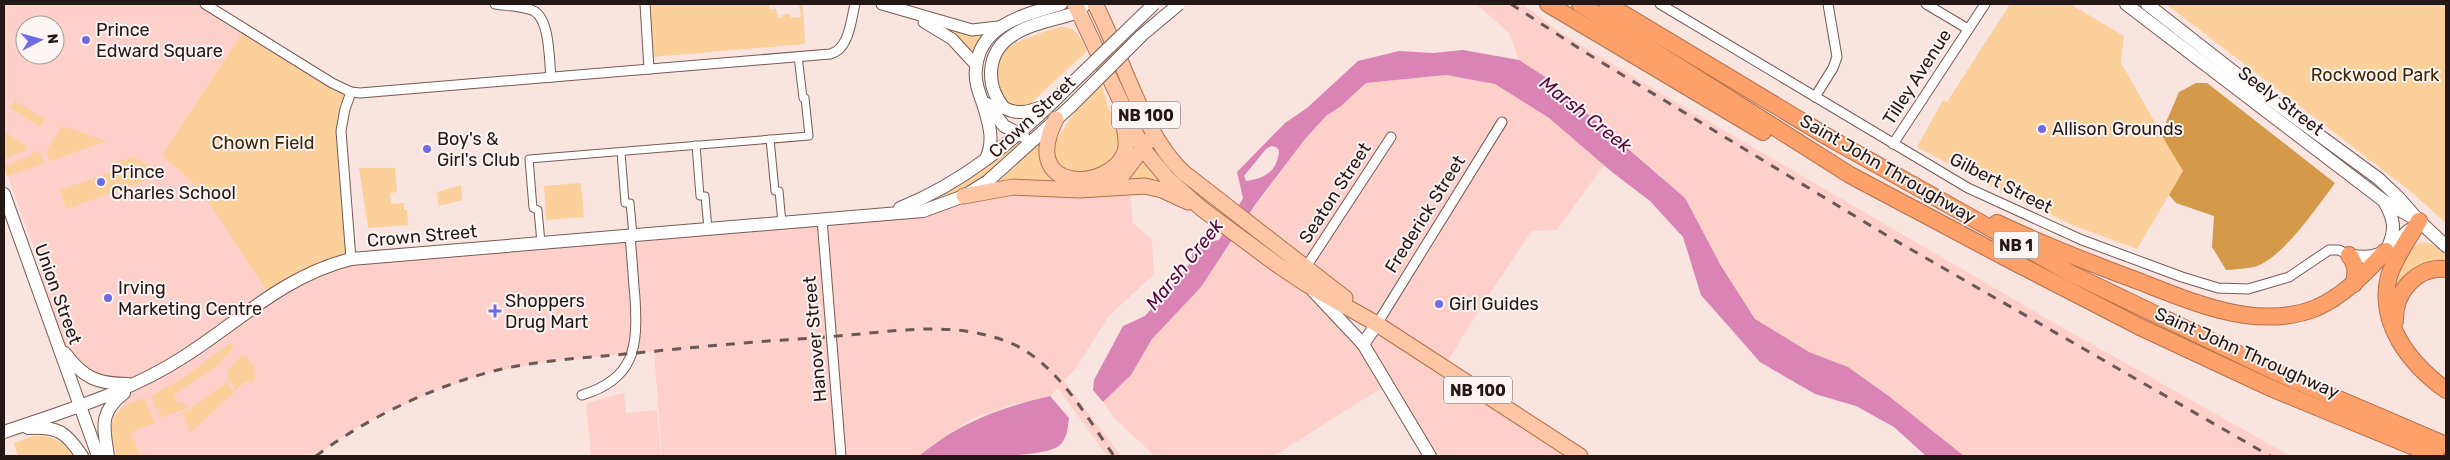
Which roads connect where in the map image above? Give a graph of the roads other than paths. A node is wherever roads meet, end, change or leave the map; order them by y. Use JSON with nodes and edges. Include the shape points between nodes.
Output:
{"nodes":[{"id":1,"x":205,"y":4,"type":"edge"},
{"id":2,"x":496,"y":4,"type":"edge"},
{"id":3,"x":645,"y":4,"type":"edge"},
{"id":4,"x":855,"y":4,"type":"edge"},
{"id":5,"x":882,"y":4,"type":"edge"},
{"id":6,"x":1061,"y":4,"type":"edge"},
{"id":7,"x":1095,"y":4,"type":"edge"},
{"id":8,"x":1154,"y":4,"type":"edge"},
{"id":9,"x":1179,"y":4,"type":"edge"},
{"id":10,"x":1580,"y":4,"type":"edge"},
{"id":11,"x":1607,"y":4,"type":"edge"},
{"id":12,"x":1660,"y":4,"type":"edge"},
{"id":13,"x":1828,"y":4,"type":"edge"},
{"id":14,"x":1926,"y":4,"type":"edge"},
{"id":15,"x":1984,"y":4,"type":"edge"},
{"id":16,"x":2126,"y":4,"type":"edge"},
{"id":17,"x":2147,"y":4,"type":"edge"},
{"id":18,"x":1079,"y":6,"type":"edge"},
{"id":19,"x":906,"y":7,"type":"edge"},
{"id":20,"x":1555,"y":8,"type":"edge"},
{"id":21,"x":998,"y":27,"type":"junction"},
{"id":22,"x":1968,"y":29,"type":"junction"},
{"id":23,"x":798,"y":56,"type":"junction"},
{"id":24,"x":976,"y":65,"type":"junction"},
{"id":25,"x":649,"y":69,"type":"junction"},
{"id":26,"x":551,"y":77,"type":"junction"},
{"id":27,"x":1113,"y":86,"type":"junction"},
{"id":28,"x":351,"y":92,"type":"junction"},
{"id":29,"x":980,"y":96,"type":"junction"},
{"id":30,"x":1816,"y":97,"type":"junction"},
{"id":31,"x":1053,"y":102,"type":"junction"},
{"id":32,"x":1056,"y":119,"type":"junction"},
{"id":33,"x":1502,"y":122,"type":"dead end"},
{"id":34,"x":1152,"y":130,"type":"junction"},
{"id":35,"x":1016,"y":134,"type":"junction"},
{"id":36,"x":1391,"y":136,"type":"dead end"},
{"id":37,"x":770,"y":139,"type":"junction"},
{"id":38,"x":1034,"y":140,"type":"junction"},
{"id":39,"x":1893,"y":144,"type":"junction"},
{"id":40,"x":696,"y":145,"type":"junction"},
{"id":41,"x":1142,"y":149,"type":"junction"},
{"id":42,"x":621,"y":152,"type":"junction"},
{"id":43,"x":986,"y":159,"type":"junction"},
{"id":44,"x":1850,"y":175,"type":"junction"},
{"id":45,"x":1908,"y":182,"type":"junction"},
{"id":46,"x":1092,"y":190,"type":"junction"},
{"id":47,"x":4,"y":194,"type":"edge"},
{"id":48,"x":964,"y":196,"type":"junction"},
{"id":49,"x":2384,"y":201,"type":"junction"},
{"id":50,"x":1202,"y":209,"type":"junction"},
{"id":51,"x":886,"y":214,"type":"junction"},
{"id":52,"x":822,"y":219,"type":"junction"},
{"id":53,"x":8,"y":220,"type":"edge"},
{"id":54,"x":2419,"y":221,"type":"junction"},
{"id":55,"x":782,"y":223,"type":"junction"},
{"id":56,"x":708,"y":229,"type":"junction"},
{"id":57,"x":632,"y":236,"type":"junction"},
{"id":58,"x":541,"y":243,"type":"junction"},
{"id":59,"x":2446,"y":246,"type":"edge"},
{"id":60,"x":2386,"y":251,"type":"junction"},
{"id":61,"x":2349,"y":255,"type":"junction"},
{"id":62,"x":351,"y":260,"type":"junction"},
{"id":63,"x":1306,"y":267,"type":"junction"},
{"id":64,"x":2446,"y":269,"type":"edge"},
{"id":65,"x":1306,"y":284,"type":"junction"},
{"id":66,"x":2354,"y":284,"type":"junction"},
{"id":67,"x":1377,"y":324,"type":"junction"},
{"id":68,"x":2397,"y":338,"type":"junction"},
{"id":69,"x":58,"y":344,"type":"junction"},
{"id":70,"x":1364,"y":344,"type":"junction"},
{"id":71,"x":136,"y":384,"type":"junction"},
{"id":72,"x":2273,"y":389,"type":"junction"},
{"id":73,"x":2446,"y":390,"type":"edge"},
{"id":74,"x":582,"y":395,"type":"dead end"},
{"id":75,"x":79,"y":405,"type":"junction"},
{"id":76,"x":8,"y":430,"type":"edge"},
{"id":77,"x":2446,"y":445,"type":"edge"},
{"id":78,"x":82,"y":456,"type":"edge"},
{"id":79,"x":98,"y":456,"type":"edge"},
{"id":80,"x":108,"y":456,"type":"edge"},
{"id":81,"x":841,"y":456,"type":"edge"},
{"id":82,"x":1430,"y":456,"type":"edge"},
{"id":83,"x":1580,"y":456,"type":"edge"},
{"id":84,"x":2409,"y":456,"type":"edge"},
{"id":85,"x":2436,"y":456,"type":"edge"}],
"edges":[{"from":1,"to":28,"type":"street"},
{"from":2,"to":26,"type":"street","via":[[527,9],[541,17],[546,28]]},
{"from":3,"to":25,"type":"street"},
{"from":4,"to":23,"type":"street","via":[[841,49],[834,53]]},
{"from":5,"to":19,"type":"street"},
{"from":6,"to":21,"type":"main road"},
{"from":7,"to":34,"type":"main road","number":"NB 100"},
{"from":8,"to":31,"type":"main road","name":"Crown Street","bridge":true},
{"from":9,"to":32,"type":"main road","name":"Crown Street","bridge":true,"via":[[1124,52]]},
{"from":10,"to":44,"type":"highway","name":"Saint John Throughway","number":"NB 1"},
{"from":11,"to":45,"type":"highway","name":"Saint John Throughway","number":"NB 1","via":[[1775,107]]},
{"from":12,"to":30,"type":"street","name":"Gilbert Street"},
{"from":13,"to":30,"type":"street","via":[[1837,56]]},
{"from":14,"to":22,"type":"street"},
{"from":15,"to":22,"type":"street","name":"Tilley Avenue"},
{"from":16,"to":49,"type":"main road","name":"Seely Street"},
{"from":17,"to":54,"type":"main road","name":"Seely Street","via":[[2379,179]]},
{"from":18,"to":27,"type":"main road","number":"NB 100"},
{"from":18,"to":31,"type":"main road","via":[[1013,34],[1004,42],[991,64],[993,89],[1004,108],[1018,113],[1028,112]]},
{"from":19,"to":21,"type":"street","via":[[972,30]]},
{"from":19,"to":24,"type":"street","via":[[945,34]]},
{"from":20,"to":44,"type":"highway","via":[[1735,117]]},
{"from":21,"to":24,"type":"main road","via":[[984,40]]},
{"from":22,"to":39,"type":"street","name":"Tilley Avenue"},
{"from":23,"to":25,"type":"street"},
{"from":23,"to":37,"type":"street","via":[[809,136]]},
{"from":24,"to":29,"type":"main road"},
{"from":25,"to":26,"type":"street"},
{"from":26,"to":28,"type":"street"},
{"from":27,"to":32,"type":"main road","via":[[1125,130],[1126,150],[1121,160],[1104,173],[1081,180],[1070,179],[1051,169],[1047,162],[1046,143]]},
{"from":27,"to":41,"type":"main road","number":"NB 100"},
{"from":28,"to":62,"type":"street","via":[[341,131]]},
{"from":29,"to":35,"type":"main road","via":[[1004,126]]},
{"from":29,"to":43,"type":"main road","via":[[991,135]]},
{"from":30,"to":39,"type":"street","name":"Gilbert Street"},
{"from":31,"to":35,"type":"main road","name":"Crown Street"},
{"from":32,"to":38,"type":"main road","name":"Crown Street"},
{"from":33,"to":67,"type":"street","name":"Frederick Street"},
{"from":34,"to":41,"type":"main road"},
{"from":34,"to":63,"type":"main road","number":"NB 100","via":[[1174,163]]},
{"from":35,"to":38,"type":"main road"},
{"from":35,"to":43,"type":"main road","name":"Crown Street"},
{"from":36,"to":63,"type":"street","name":"Seaton Street"},
{"from":37,"to":40,"type":"street"},
{"from":37,"to":55,"type":"street"},
{"from":38,"to":48,"type":"main road","name":"Crown Street","via":[[988,181]]},
{"from":39,"to":61,"type":"street","name":"Gilbert Street","via":[[1968,188],[2039,222],[2118,254],[2218,288],[2239,290],[2270,284],[2289,277],[2329,250]]},
{"from":40,"to":42,"type":"street"},
{"from":40,"to":56,"type":"street","via":[[700,196],[705,196]]},
{"from":41,"to":46,"type":"main road","via":[[1118,178]]},
{"from":41,"to":50,"type":"main road","number":"NB 100","via":[[1167,178]]},
{"from":42,"to":57,"type":"street","via":[[625,203],[630,203]]},
{"from":42,"to":58,"type":"street","via":[[529,159],[533,208],[538,210]]},
{"from":43,"to":51,"type":"main road","name":"Crown Street","via":[[940,190]]},
{"from":44,"to":72,"type":"highway","name":"Saint John Throughway","number":"NB 1","via":[[2066,290]]},
{"from":45,"to":66,"type":"highway","via":[[2076,258],[2222,310],[2270,317],[2292,314],[2315,308]]},
{"from":45,"to":77,"type":"highway","name":"Saint John Throughway","number":"NB 1","via":[[2017,246],[2105,291],[2280,374]]},
{"from":46,"to":48,"type":"main road","via":[[1013,187]]},
{"from":46,"to":50,"type":"main road","via":[[1155,187]]},
{"from":47,"to":53,"type":"main road","name":"Union Street"},
{"from":48,"to":51,"type":"main road","name":"Crown Street","via":[[923,211]]},
{"from":49,"to":54,"type":"main road","name":"Seely Street"},
{"from":49,"to":60,"type":"main road","via":[[2394,224],[2394,236]]},
{"from":50,"to":65,"type":"main road","number":"NB 100"},
{"from":51,"to":52,"type":"main road","name":"Crown Street"},
{"from":52,"to":55,"type":"main road","name":"Crown Street"},
{"from":52,"to":81,"type":"street","name":"Hanover Street"},
{"from":53,"to":69,"type":"main road","name":"Union Street"},
{"from":54,"to":59,"type":"main road","name":"Seely Street"},
{"from":54,"to":60,"type":"main road"},
{"from":54,"to":68,"type":"highway","via":[[2390,276],[2386,297]]},
{"from":55,"to":56,"type":"main road","name":"Crown Street"},
{"from":56,"to":57,"type":"main road","name":"Crown Street"},
{"from":57,"to":58,"type":"main road","name":"Crown Street"},
{"from":57,"to":74,"type":"street","via":[[637,330],[633,353],[611,382]]},
{"from":58,"to":62,"type":"main road","name":"Crown Street"},
{"from":60,"to":61,"type":"main road","via":[[2374,257]]},
{"from":60,"to":66,"type":"highway"},
{"from":61,"to":66,"type":"highway","via":[[2357,271]]},
{"from":62,"to":71,"type":"main road","name":"Crown Street","via":[[318,269],[289,284],[184,357]]},
{"from":63,"to":67,"type":"main road","number":"NB 100"},
{"from":64,"to":68,"type":"highway","via":[[2430,270],[2406,286],[2398,301],[2395,318]]},
{"from":65,"to":67,"type":"main road","number":"NB 100"},
{"from":65,"to":70,"type":"main road"},
{"from":67,"to":70,"type":"main road"},
{"from":67,"to":83,"type":"main road","number":"NB 100"},
{"from":68,"to":73,"type":"highway","via":[[2413,361]]},
{"from":69,"to":71,"type":"main road","via":[[73,365],[87,377],[108,384]]},
{"from":69,"to":75,"type":"main road","name":"Union Street"},
{"from":70,"to":82,"type":"main road"},
{"from":71,"to":75,"type":"main road","name":"Crown Street"},
{"from":71,"to":80,"type":"main road","via":[[107,409],[104,427]]},
{"from":72,"to":84,"type":"highway"},
{"from":72,"to":85,"type":"highway","name":"Saint John Throughway","number":"NB 1"},
{"from":75,"to":76,"type":"main road","name":"Crown Street"},
{"from":75,"to":79,"type":"main road","name":"Union Street"},
{"from":76,"to":78,"type":"main road","via":[[53,428],[67,436]]}]}
